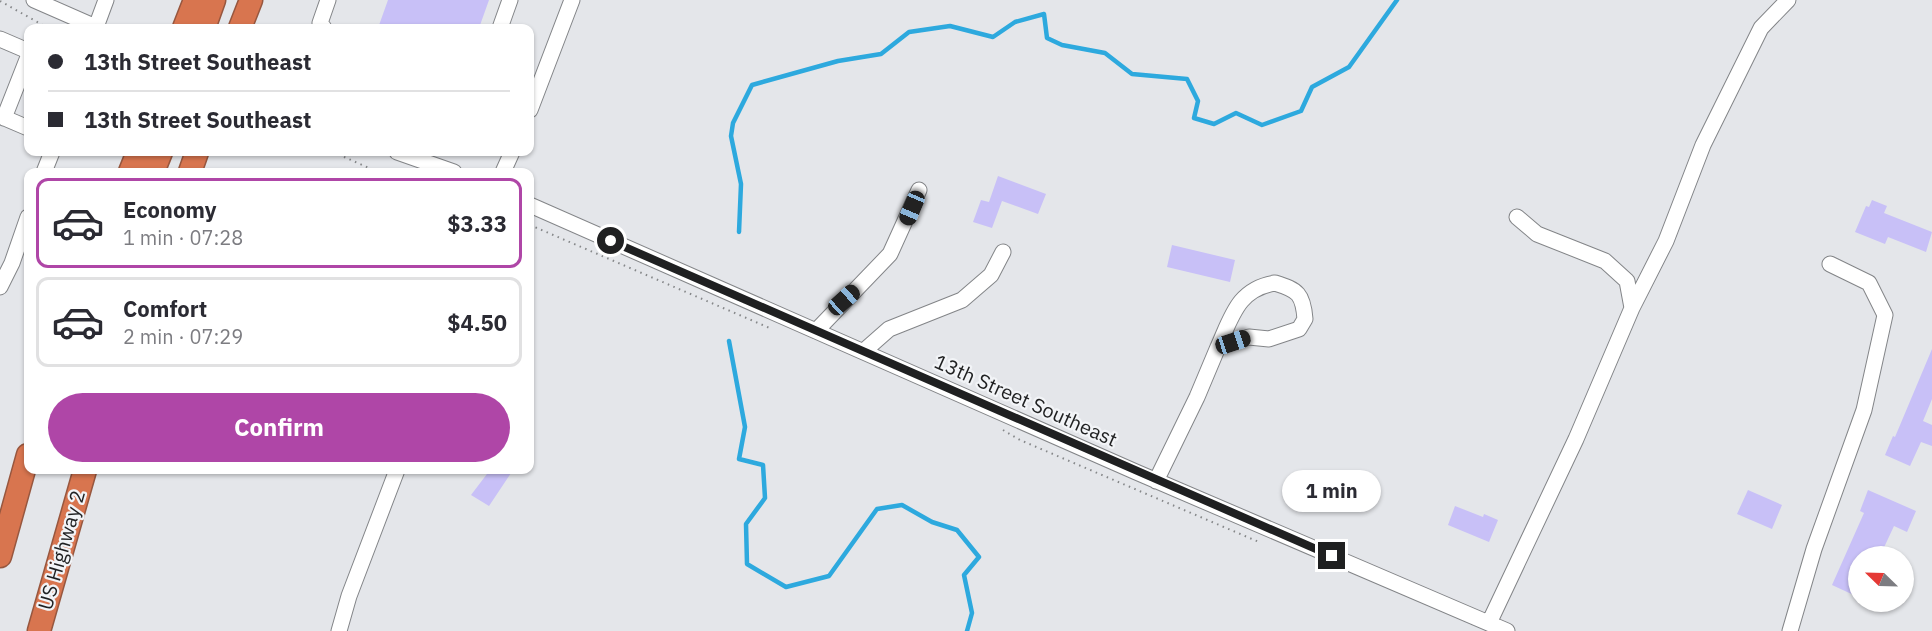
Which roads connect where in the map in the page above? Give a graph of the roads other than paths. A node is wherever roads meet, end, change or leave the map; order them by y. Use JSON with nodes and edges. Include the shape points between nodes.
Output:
{"nodes":[{"id":1,"x":34,"y":0,"type":"edge"},
{"id":2,"x":106,"y":0,"type":"edge"},
{"id":3,"x":195,"y":0,"type":"edge"},
{"id":4,"x":214,"y":0,"type":"edge"},
{"id":5,"x":250,"y":0,"type":"edge"},
{"id":6,"x":328,"y":0,"type":"edge"},
{"id":7,"x":510,"y":0,"type":"edge"},
{"id":8,"x":572,"y":0,"type":"edge"},
{"id":9,"x":1788,"y":0,"type":"edge"},
{"id":10,"x":88,"y":24,"type":"edge"},
{"id":11,"x":98,"y":24,"type":"edge"},
{"id":12,"x":186,"y":24,"type":"edge"},
{"id":13,"x":205,"y":24,"type":"edge"},
{"id":14,"x":241,"y":24,"type":"edge"},
{"id":15,"x":322,"y":24,"type":"edge"},
{"id":16,"x":501,"y":24,"type":"edge"},
{"id":17,"x":0,"y":39,"type":"edge"},
{"id":18,"x":24,"y":49,"type":"edge"},
{"id":19,"x":24,"y":66,"type":"edge"},
{"id":20,"x":534,"y":100,"type":"edge"},
{"id":21,"x":2,"y":117,"type":"edge"},
{"id":22,"x":24,"y":126,"type":"edge"},
{"id":23,"x":408,"y":156,"type":"edge"},
{"id":24,"x":442,"y":168,"type":"edge"},
{"id":25,"x":919,"y":190,"type":"dead end"},
{"id":26,"x":534,"y":207,"type":"edge"},
{"id":27,"x":1517,"y":217,"type":"dead end"},
{"id":28,"x":24,"y":228,"type":"edge"},
{"id":29,"x":1003,"y":252,"type":"dead end"},
{"id":30,"x":1830,"y":264,"type":"dead end"},
{"id":31,"x":0,"y":287,"type":"edge"},
{"id":32,"x":1632,"y":309,"type":"junction"},
{"id":33,"x":816,"y":331,"type":"junction"},
{"id":34,"x":1218,"y":347,"type":"junction"},
{"id":35,"x":864,"y":351,"type":"junction"},
{"id":36,"x":24,"y":469,"type":"edge"},
{"id":37,"x":68,"y":474,"type":"edge"},
{"id":38,"x":83,"y":474,"type":"edge"},
{"id":39,"x":395,"y":474,"type":"edge"},
{"id":40,"x":1156,"y":481,"type":"junction"},
{"id":41,"x":0,"y":556,"type":"edge"},
{"id":42,"x":58,"y":556,"type":"junction"},
{"id":43,"x":1489,"y":623,"type":"junction"},
{"id":44,"x":39,"y":631,"type":"edge"},
{"id":45,"x":339,"y":631,"type":"edge"},
{"id":46,"x":1508,"y":631,"type":"edge"},
{"id":47,"x":1790,"y":631,"type":"edge"}],
"edges":[{"from":1,"to":10,"type":"street"},
{"from":2,"to":11,"type":"street"},
{"from":3,"to":12,"type":"highway"},
{"from":4,"to":13,"type":"highway"},
{"from":5,"to":14,"type":"highway"},
{"from":6,"to":15,"type":"street"},
{"from":7,"to":16,"type":"street"},
{"from":8,"to":20,"type":"street"},
{"from":9,"to":32,"type":"street","via":[[1761,28],[1703,145],[1666,241]]},
{"from":17,"to":18,"type":"street"},
{"from":19,"to":21,"type":"street"},
{"from":21,"to":22,"type":"street"},
{"from":23,"to":24,"type":"street"},
{"from":25,"to":33,"type":"street","via":[[890,254]]},
{"from":26,"to":33,"type":"street","name":"13th Street Southeast"},
{"from":27,"to":32,"type":"street","via":[[1537,234],[1605,261],[1627,281]]},
{"from":28,"to":31,"type":"street"},
{"from":29,"to":35,"type":"street","via":[[991,275],[962,300],[889,329]]},
{"from":30,"to":47,"type":"street","via":[[1869,283],[1885,315],[1864,410],[1814,549]]},
{"from":32,"to":43,"type":"street"},
{"from":33,"to":35,"type":"street","name":"13th Street Southeast"},
{"from":34,"to":34,"type":"street","via":[[1240,300],[1258,285],[1275,283],[1292,288],[1303,301],[1305,319],[1299,329],[1269,339],[1249,337]]},
{"from":34,"to":40,"type":"street"},
{"from":35,"to":40,"type":"street","name":"13th Street Southeast"},
{"from":36,"to":41,"type":"highway"},
{"from":37,"to":42,"type":"highway"},
{"from":38,"to":42,"type":"highway","name":"US Highway 2"},
{"from":39,"to":45,"type":"street"},
{"from":40,"to":43,"type":"street","name":"13th Street Southeast"},
{"from":42,"to":44,"type":"highway","name":"US Highway 2"},
{"from":43,"to":46,"type":"street","name":"13th Street Southeast"}]}
